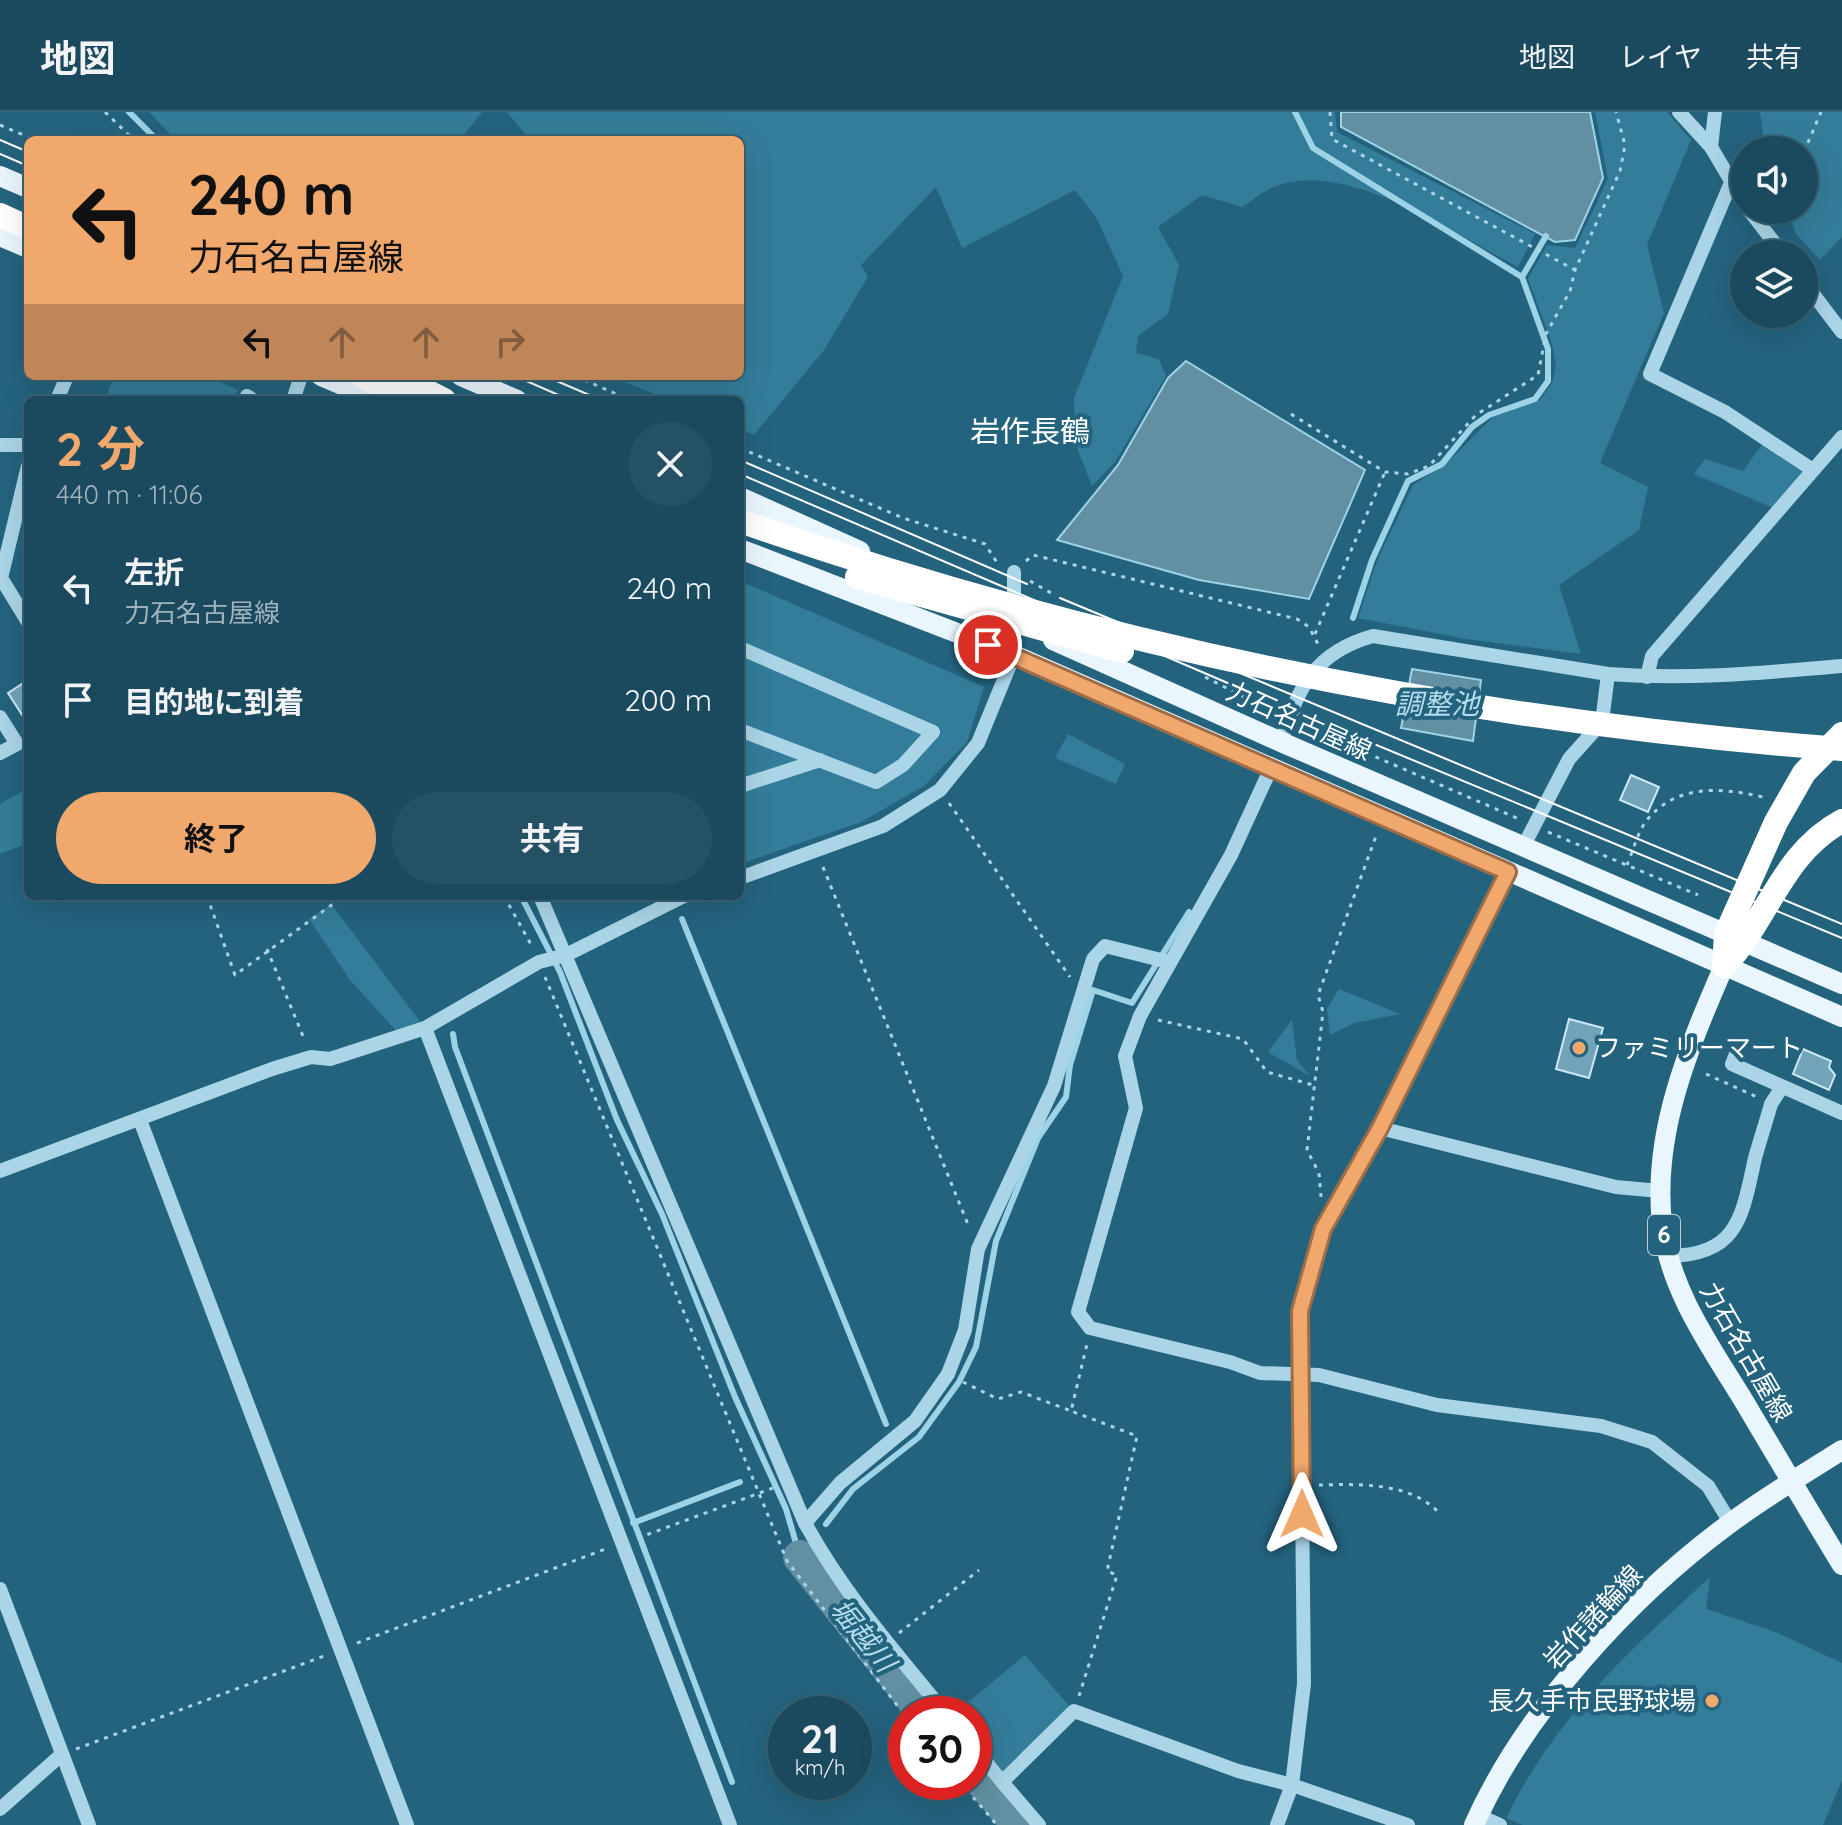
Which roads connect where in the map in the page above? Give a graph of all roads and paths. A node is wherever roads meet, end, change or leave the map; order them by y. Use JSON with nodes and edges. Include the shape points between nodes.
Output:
{"nodes":[{"id":1,"x":105,"y":112,"type":"edge"},
{"id":2,"x":1330,"y":112,"type":"edge"},
{"id":3,"x":1616,"y":112,"type":"edge"},
{"id":4,"x":1679,"y":112,"type":"edge"},
{"id":5,"x":1715,"y":112,"type":"edge"},
{"id":6,"x":1821,"y":112,"type":"edge"},
{"id":7,"x":0,"y":125,"type":"edge"},
{"id":8,"x":26,"y":136,"type":"edge"},
{"id":9,"x":130,"y":136,"type":"edge"},
{"id":10,"x":1811,"y":136,"type":"edge"},
{"id":11,"x":1711,"y":147,"type":"junction"},
{"id":12,"x":0,"y":176,"type":"edge"},
{"id":13,"x":1730,"y":185,"type":"joint"},
{"id":14,"x":24,"y":186,"type":"edge"},
{"id":15,"x":0,"y":198,"type":"edge"},
{"id":16,"x":24,"y":208,"type":"edge"},
{"id":17,"x":0,"y":215,"type":"edge"},
{"id":18,"x":1760,"y":224,"type":"edge"},
{"id":19,"x":24,"y":226,"type":"edge"},
{"id":20,"x":0,"y":236,"type":"edge"},
{"id":21,"x":1772,"y":240,"type":"edge"},
{"id":22,"x":24,"y":246,"type":"edge"},
{"id":23,"x":1575,"y":270,"type":"junction"},
{"id":24,"x":1818,"y":300,"type":"edge"},
{"id":25,"x":1842,"y":332,"type":"edge"},
{"id":26,"x":330,"y":380,"type":"edge"},
{"id":27,"x":369,"y":380,"type":"edge"},
{"id":28,"x":405,"y":380,"type":"edge"},
{"id":29,"x":470,"y":380,"type":"edge"},
{"id":30,"x":584,"y":380,"type":"edge"},
{"id":31,"x":368,"y":396,"type":"edge"},
{"id":32,"x":400,"y":396,"type":"edge"},
{"id":33,"x":436,"y":396,"type":"edge"},
{"id":34,"x":508,"y":396,"type":"edge"},
{"id":35,"x":621,"y":396,"type":"edge"},
{"id":36,"x":1291,"y":414,"type":"dead end"},
{"id":37,"x":1842,"y":437,"type":"edge"},
{"id":38,"x":0,"y":445,"type":"edge"},
{"id":39,"x":24,"y":445,"type":"edge"},
{"id":40,"x":1813,"y":470,"type":"junction"},
{"id":41,"x":1385,"y":472,"type":"junction"},
{"id":42,"x":24,"y":483,"type":"edge"},
{"id":43,"x":744,"y":499,"type":"edge"},
{"id":44,"x":744,"y":522,"type":"edge"},
{"id":45,"x":744,"y":539,"type":"edge"},
{"id":46,"x":744,"y":551,"type":"edge"},
{"id":47,"x":1014,"y":572,"type":"joint"},
{"id":48,"x":24,"y":615,"type":"edge"},
{"id":49,"x":1014,"y":622,"type":"junction"},
{"id":50,"x":1315,"y":634,"type":"junction"},
{"id":51,"x":744,"y":650,"type":"edge"},
{"id":52,"x":1014,"y":655,"type":"junction"},
{"id":53,"x":1324,"y":657,"type":"junction"},
{"id":54,"x":1842,"y":666,"type":"edge"},
{"id":55,"x":1608,"y":674,"type":"junction"},
{"id":56,"x":1647,"y":677,"type":"junction"},
{"id":57,"x":0,"y":717,"type":"edge"},
{"id":58,"x":744,"y":732,"type":"edge"},
{"id":59,"x":1842,"y":734,"type":"edge"},
{"id":60,"x":1281,"y":742,"type":"junction"},
{"id":61,"x":1842,"y":749,"type":"edge"},
{"id":62,"x":0,"y":753,"type":"edge"},
{"id":63,"x":820,"y":760,"type":"junction"},
{"id":64,"x":1842,"y":765,"type":"edge"},
{"id":65,"x":1271,"y":768,"type":"junction"},
{"id":66,"x":744,"y":785,"type":"edge"},
{"id":67,"x":940,"y":790,"type":"junction"},
{"id":68,"x":1768,"y":798,"type":"dead end"},
{"id":69,"x":1383,"y":817,"type":"junction"},
{"id":70,"x":1842,"y":821,"type":"edge"},
{"id":71,"x":1523,"y":847,"type":"junction"},
{"id":72,"x":817,"y":852,"type":"junction"},
{"id":73,"x":1627,"y":865,"type":"dead end"},
{"id":74,"x":1508,"y":872,"type":"junction"},
{"id":75,"x":744,"y":877,"type":"edge"},
{"id":76,"x":208,"y":900,"type":"edge"},
{"id":77,"x":338,"y":900,"type":"edge"},
{"id":78,"x":507,"y":900,"type":"edge"},
{"id":79,"x":542,"y":900,"type":"edge"},
{"id":80,"x":676,"y":900,"type":"edge"},
{"id":81,"x":1736,"y":938,"type":"junction"},
{"id":82,"x":267,"y":949,"type":"junction"},
{"id":83,"x":566,"y":955,"type":"junction"},
{"id":84,"x":539,"y":962,"type":"junction"},
{"id":85,"x":1169,"y":962,"type":"junction"},
{"id":86,"x":1724,"y":966,"type":"junction"},
{"id":87,"x":1842,"y":984,"type":"edge"},
{"id":88,"x":1082,"y":994,"type":"junction"},
{"id":89,"x":1140,"y":1016,"type":"junction"},
{"id":90,"x":1842,"y":1017,"type":"edge"},
{"id":91,"x":425,"y":1028,"type":"junction"},
{"id":92,"x":1736,"y":1054,"type":"dead end"},
{"id":93,"x":311,"y":1057,"type":"junction"},
{"id":94,"x":1706,"y":1074,"type":"dead end"},
{"id":95,"x":1313,"y":1085,"type":"junction"},
{"id":96,"x":1782,"y":1087,"type":"junction"},
{"id":97,"x":1771,"y":1104,"type":"junction"},
{"id":98,"x":1842,"y":1113,"type":"edge"},
{"id":99,"x":140,"y":1120,"type":"junction"},
{"id":100,"x":1380,"y":1128,"type":"junction"},
{"id":101,"x":0,"y":1171,"type":"edge"},
{"id":102,"x":1660,"y":1191,"type":"junction"},
{"id":103,"x":1323,"y":1229,"type":"junction"},
{"id":104,"x":978,"y":1249,"type":"junction"},
{"id":105,"x":1668,"y":1256,"type":"junction"},
{"id":106,"x":1090,"y":1328,"type":"junction"},
{"id":107,"x":1301,"y":1373,"type":"junction"},
{"id":108,"x":948,"y":1374,"type":"junction"},
{"id":109,"x":1071,"y":1411,"type":"junction"},
{"id":110,"x":1842,"y":1450,"type":"edge"},
{"id":111,"x":1792,"y":1482,"type":"junction"},
{"id":112,"x":1302,"y":1486,"type":"junction"},
{"id":113,"x":759,"y":1494,"type":"junction"},
{"id":114,"x":1439,"y":1513,"type":"dead end"},
{"id":115,"x":1730,"y":1522,"type":"junction"},
{"id":116,"x":805,"y":1523,"type":"junction"},
{"id":117,"x":621,"y":1544,"type":"junction"},
{"id":118,"x":1842,"y":1565,"type":"edge"},
{"id":119,"x":979,"y":1570,"type":"dead end"},
{"id":120,"x":0,"y":1589,"type":"edge"},
{"id":121,"x":887,"y":1643,"type":"junction"},
{"id":122,"x":341,"y":1649,"type":"junction"},
{"id":123,"x":890,"y":1696,"type":"edge"},
{"id":124,"x":931,"y":1696,"type":"edge"},
{"id":125,"x":1074,"y":1711,"type":"junction"},
{"id":126,"x":61,"y":1755,"type":"junction"},
{"id":127,"x":992,"y":1770,"type":"edge"},
{"id":128,"x":1002,"y":1782,"type":"junction"},
{"id":129,"x":1292,"y":1785,"type":"junction"},
{"id":130,"x":975,"y":1800,"type":"edge"},
{"id":131,"x":0,"y":1809,"type":"edge"},
{"id":132,"x":1476,"y":1820,"type":"edge"},
{"id":133,"x":89,"y":1825,"type":"edge"},
{"id":134,"x":407,"y":1825,"type":"edge"},
{"id":135,"x":730,"y":1825,"type":"edge"},
{"id":136,"x":997,"y":1825,"type":"edge"},
{"id":137,"x":1039,"y":1825,"type":"edge"},
{"id":138,"x":1277,"y":1825,"type":"edge"},
{"id":139,"x":1408,"y":1825,"type":"edge"},
{"id":140,"x":1500,"y":1825,"type":"edge"}],
"edges":[{"from":1,"to":9,"type":"path"},
{"from":2,"to":23,"type":"path","via":[[1332,139]]},
{"from":3,"to":23,"type":"path","via":[[1625,145],[1620,171]]},
{"from":4,"to":11,"type":"street"},
{"from":5,"to":11,"type":"street"},
{"from":6,"to":10,"type":"path"},
{"from":7,"to":8,"type":"path"},
{"from":11,"to":13,"type":"street"},
{"from":12,"to":14,"type":"main road"},
{"from":13,"to":40,"type":"street","via":[[1650,374],[1725,412]]},
{"from":15,"to":16,"type":"highway"},
{"from":17,"to":19,"type":"highway"},
{"from":18,"to":21,"type":"street"},
{"from":20,"to":22,"type":"main road"},
{"from":23,"to":41,"type":"path","via":[[1570,291],[1546,334],[1538,375],[1476,415],[1429,466],[1408,474]]},
{"from":24,"to":25,"type":"street"},
{"from":26,"to":31,"type":"main road"},
{"from":27,"to":32,"type":"highway"},
{"from":28,"to":33,"type":"highway"},
{"from":29,"to":34,"type":"main road"},
{"from":30,"to":35,"type":"path"},
{"from":36,"to":41,"type":"path"},
{"from":37,"to":40,"type":"street"},
{"from":38,"to":39,"type":"street"},
{"from":40,"to":56,"type":"street","via":[[1652,656]]},
{"from":41,"to":50,"type":"path"},
{"from":42,"to":48,"type":"street","via":[[1,578]]},
{"from":43,"to":49,"type":"main road","name":"力石名古屋線"},
{"from":44,"to":61,"type":"highway","bridge":true,"via":[[1003,603],[1287,673],[1578,724]]},
{"from":45,"to":64,"type":"highway","bridge":true,"via":[[1068,638],[1289,689],[1521,731]]},
{"from":46,"to":52,"type":"main road","name":"力石名古屋線"},
{"from":47,"to":49,"type":"street"},
{"from":47,"to":50,"type":"path","via":[[1033,555],[1297,619]]},
{"from":49,"to":52,"type":"street"},
{"from":49,"to":60,"type":"main road","name":"力石名古屋線"},
{"from":50,"to":53,"type":"path"},
{"from":51,"to":63,"type":"street","via":[[933,732],[903,765],[876,782]]},
{"from":52,"to":65,"type":"main road","name":"力石名古屋線"},
{"from":52,"to":67,"type":"street","via":[[978,743]]},
{"from":53,"to":55,"type":"street","via":[[1352,641],[1399,637]]},
{"from":53,"to":60,"type":"street","via":[[1288,719]]},
{"from":54,"to":56,"type":"street","via":[[1697,679]]},
{"from":55,"to":56,"type":"street"},
{"from":55,"to":71,"type":"street","via":[[1602,722],[1569,759]]},
{"from":57,"to":62,"type":"street","via":[[17,744]]},
{"from":58,"to":63,"type":"street"},
{"from":59,"to":81,"type":"highway","via":[[1820,754],[1790,796]]},
{"from":60,"to":71,"type":"main road","name":"力石名古屋線"},
{"from":63,"to":66,"type":"street"},
{"from":65,"to":69,"type":"main road","name":"力石名古屋線"},
{"from":65,"to":85,"type":"street","via":[[1231,855]]},
{"from":67,"to":72,"type":"street","via":[[883,826]]},
{"from":67,"to":88,"type":"path"},
{"from":68,"to":73,"type":"path","via":[[1731,789],[1695,790],[1662,805],[1645,822]]},
{"from":69,"to":74,"type":"main road","name":"力石名古屋線"},
{"from":69,"to":95,"type":"path","via":[[1318,995],[1323,1012]]},
{"from":70,"to":81,"type":"highway","via":[[1796,858]]},
{"from":71,"to":81,"type":"main road","name":"力石名古屋線"},
{"from":72,"to":75,"type":"street"},
{"from":72,"to":104,"type":"path"},
{"from":74,"to":86,"type":"main road","name":"力石名古屋線"},
{"from":74,"to":100,"type":"street"},
{"from":76,"to":82,"type":"path","via":[[235,975]]},
{"from":77,"to":82,"type":"path"},
{"from":78,"to":84,"type":"path"},
{"from":79,"to":83,"type":"street"},
{"from":80,"to":83,"type":"street"},
{"from":81,"to":86,"type":"highway"},
{"from":81,"to":87,"type":"main road","name":"力石名古屋線"},
{"from":82,"to":93,"type":"path"},
{"from":83,"to":84,"type":"street"},
{"from":83,"to":116,"type":"street"},
{"from":84,"to":91,"type":"street"},
{"from":84,"to":113,"type":"path"},
{"from":85,"to":88,"type":"street","via":[[1105,946],[1093,959]]},
{"from":85,"to":89,"type":"street"},
{"from":86,"to":90,"type":"main road","name":"力石名古屋線"},
{"from":86,"to":102,"type":"main road","name":"力石名古屋線","number":"6","via":[[1677,1086]]},
{"from":88,"to":104,"type":"street","via":[[1054,1086]]},
{"from":89,"to":95,"type":"path","via":[[1243,1039],[1267,1072]]},
{"from":89,"to":106,"type":"street","via":[[1125,1056],[1136,1108],[1078,1312]]},
{"from":91,"to":93,"type":"street","via":[[330,1059]]},
{"from":91,"to":117,"type":"street"},
{"from":92,"to":96,"type":"street","via":[[1732,1064]]},
{"from":93,"to":99,"type":"street"},
{"from":94,"to":97,"type":"path"},
{"from":95,"to":103,"type":"path","via":[[1307,1150],[1319,1173]]},
{"from":96,"to":97,"type":"street"},
{"from":96,"to":98,"type":"street"},
{"from":97,"to":105,"type":"street","via":[[1739,1223],[1719,1246]]},
{"from":99,"to":101,"type":"street"},
{"from":99,"to":122,"type":"street"},
{"from":100,"to":102,"type":"street","via":[[1616,1187]]},
{"from":100,"to":103,"type":"street"},
{"from":102,"to":105,"type":"main road","name":"力石名古屋線","number":"6"},
{"from":103,"to":107,"type":"street","via":[[1300,1311]]},
{"from":104,"to":108,"type":"street","via":[[965,1330]]},
{"from":105,"to":111,"type":"main road","name":"力石名古屋線","number":"6","via":[[1679,1289]]},
{"from":106,"to":107,"type":"street","via":[[1260,1373]]},
{"from":106,"to":109,"type":"path"},
{"from":107,"to":112,"type":"street"},
{"from":107,"to":115,"type":"street","via":[[1450,1407],[1601,1426],[1652,1442],[1708,1486]]},
{"from":108,"to":109,"type":"path","via":[[998,1399],[1021,1392]]},
{"from":108,"to":116,"type":"street","via":[[915,1421],[840,1483]]},
{"from":109,"to":125,"type":"path","via":[[1137,1436],[1107,1571],[1117,1575]]},
{"from":110,"to":111,"type":"main road","name":"岩作諸輪線"},
{"from":111,"to":115,"type":"main road","name":"岩作諸輪線"},
{"from":111,"to":118,"type":"main road"},
{"from":112,"to":114,"type":"path","via":[[1356,1484],[1424,1496]]},
{"from":112,"to":129,"type":"street","via":[[1304,1684]]},
{"from":113,"to":117,"type":"path"},
{"from":113,"to":123,"type":"path","via":[[787,1561]]},
{"from":115,"to":132,"type":"main road","name":"岩作諸輪線","via":[[1689,1555],[1574,1671],[1518,1742]]},
{"from":116,"to":121,"type":"street"},
{"from":117,"to":122,"type":"path"},
{"from":117,"to":135,"type":"street"},
{"from":119,"to":121,"type":"path"},
{"from":120,"to":126,"type":"street"},
{"from":121,"to":124,"type":"street"},
{"from":122,"to":126,"type":"path"},
{"from":122,"to":134,"type":"street"},
{"from":125,"to":128,"type":"street"},
{"from":125,"to":129,"type":"street","via":[[1238,1771]]},
{"from":126,"to":131,"type":"street"},
{"from":126,"to":133,"type":"street"},
{"from":127,"to":128,"type":"street"},
{"from":128,"to":137,"type":"street"},
{"from":129,"to":138,"type":"street"},
{"from":129,"to":139,"type":"street"},
{"from":130,"to":136,"type":"path"},
{"from":132,"to":140,"type":"street"}]}
